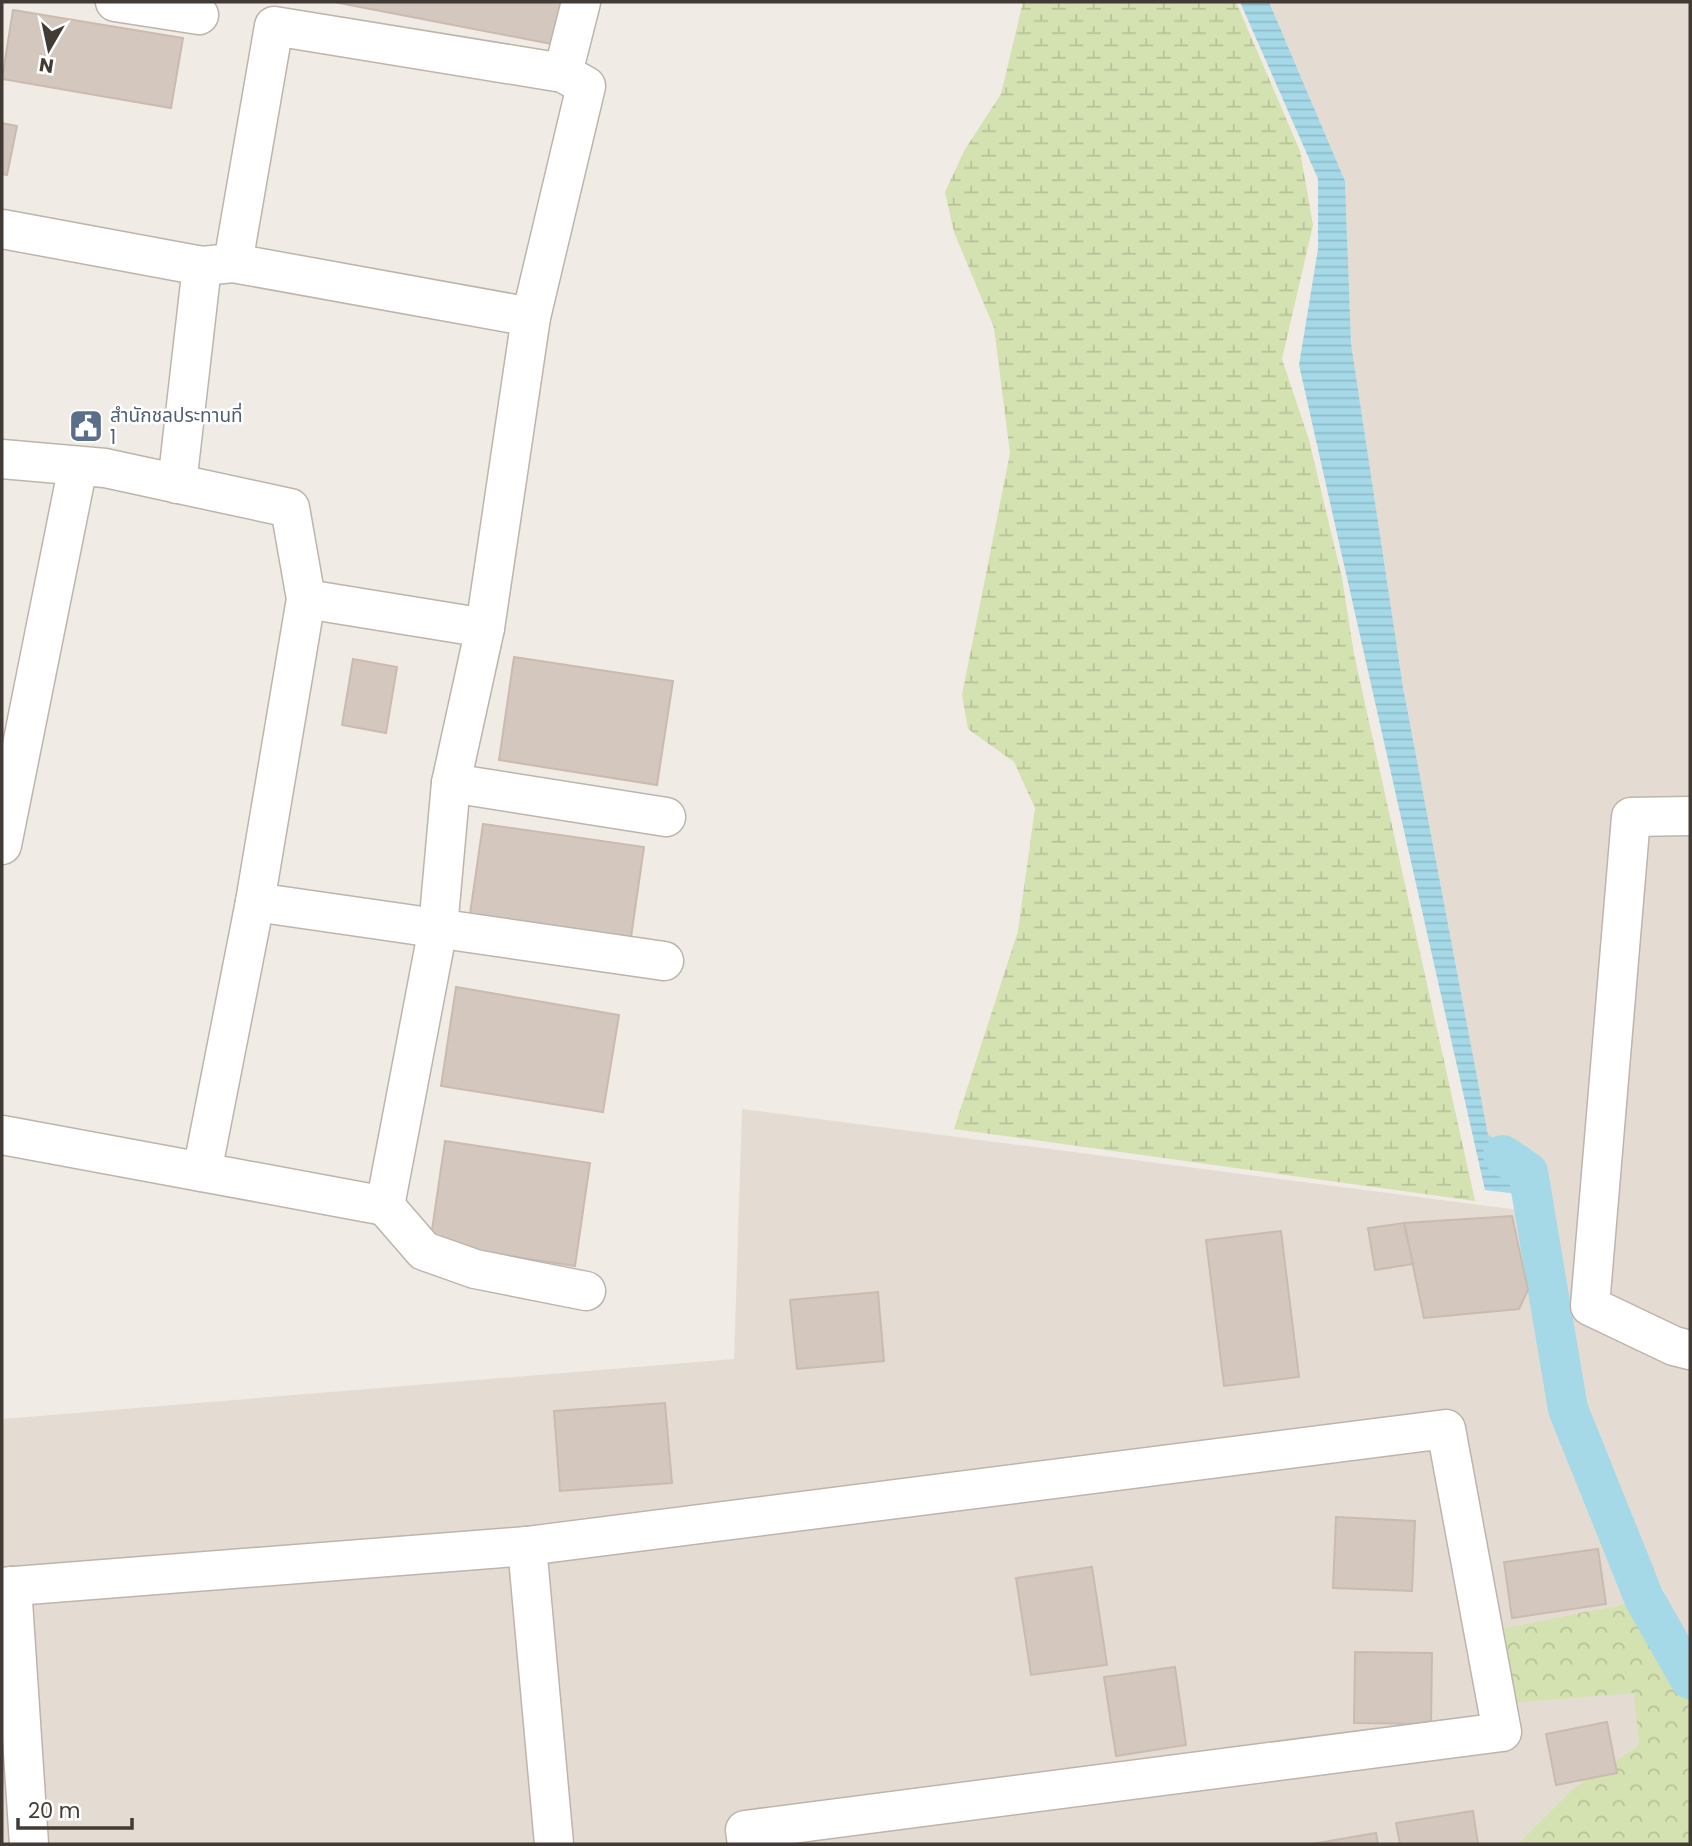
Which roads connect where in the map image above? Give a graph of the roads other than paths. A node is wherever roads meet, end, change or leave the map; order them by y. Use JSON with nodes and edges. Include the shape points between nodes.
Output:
{"nodes":[{"id":1,"x":115,"y":2,"type":"edge"},
{"id":2,"x":582,"y":2,"type":"edge"},
{"id":3,"x":200,"y":15,"type":"dead end"},
{"id":4,"x":563,"y":73,"type":"junction"},
{"id":5,"x":2,"y":229,"type":"edge"},
{"id":6,"x":218,"y":265,"type":"junction"},
{"id":7,"x":531,"y":317,"type":"junction"},
{"id":8,"x":2,"y":459,"type":"edge"},
{"id":9,"x":78,"y":466,"type":"junction"},
{"id":10,"x":177,"y":484,"type":"junction"},
{"id":11,"x":306,"y":599,"type":"junction"},
{"id":12,"x":485,"y":628,"type":"junction"},
{"id":13,"x":452,"y":783,"type":"junction"},
{"id":14,"x":1690,"y":816,"type":"edge"},
{"id":15,"x":666,"y":817,"type":"dead end"},
{"id":16,"x":2,"y":845,"type":"edge"},
{"id":17,"x":255,"y":902,"type":"junction"},
{"id":18,"x":438,"y":928,"type":"junction"},
{"id":19,"x":664,"y":961,"type":"dead end"},
{"id":20,"x":2,"y":1135,"type":"edge"},
{"id":21,"x":202,"y":1172,"type":"junction"},
{"id":22,"x":385,"y":1206,"type":"junction"},
{"id":23,"x":586,"y":1291,"type":"dead end"},
{"id":24,"x":1690,"y":1350,"type":"edge"},
{"id":25,"x":527,"y":1546,"type":"junction"},
{"id":26,"x":7,"y":1587,"type":"edge"},
{"id":27,"x":29,"y":1844,"type":"edge"},
{"id":28,"x":554,"y":1844,"type":"edge"},
{"id":29,"x":747,"y":1844,"type":"edge"}],
"edges":[{"from":1,"to":3,"type":"street"},
{"from":2,"to":4,"type":"street"},
{"from":4,"to":6,"type":"street","via":[[274,26]]},
{"from":4,"to":7,"type":"street","via":[[586,86]]},
{"from":5,"to":6,"type":"street"},
{"from":6,"to":7,"type":"street"},
{"from":6,"to":10,"type":"street"},
{"from":7,"to":12,"type":"street"},
{"from":8,"to":9,"type":"street"},
{"from":9,"to":10,"type":"street"},
{"from":9,"to":16,"type":"street"},
{"from":10,"to":11,"type":"street","via":[[290,508]]},
{"from":11,"to":12,"type":"street"},
{"from":11,"to":17,"type":"street"},
{"from":12,"to":13,"type":"street"},
{"from":13,"to":15,"type":"street"},
{"from":13,"to":18,"type":"street"},
{"from":14,"to":24,"type":"street","via":[[1631,817],[1590,1306]]},
{"from":17,"to":18,"type":"street"},
{"from":17,"to":21,"type":"street"},
{"from":18,"to":19,"type":"street"},
{"from":18,"to":22,"type":"street"},
{"from":20,"to":21,"type":"street"},
{"from":21,"to":22,"type":"street"},
{"from":22,"to":23,"type":"street","via":[[424,1251],[475,1269]]},
{"from":25,"to":26,"type":"street"},
{"from":25,"to":28,"type":"street"},
{"from":25,"to":29,"type":"street","via":[[1446,1429],[1502,1732],[745,1830]]},
{"from":26,"to":27,"type":"street"}]}
